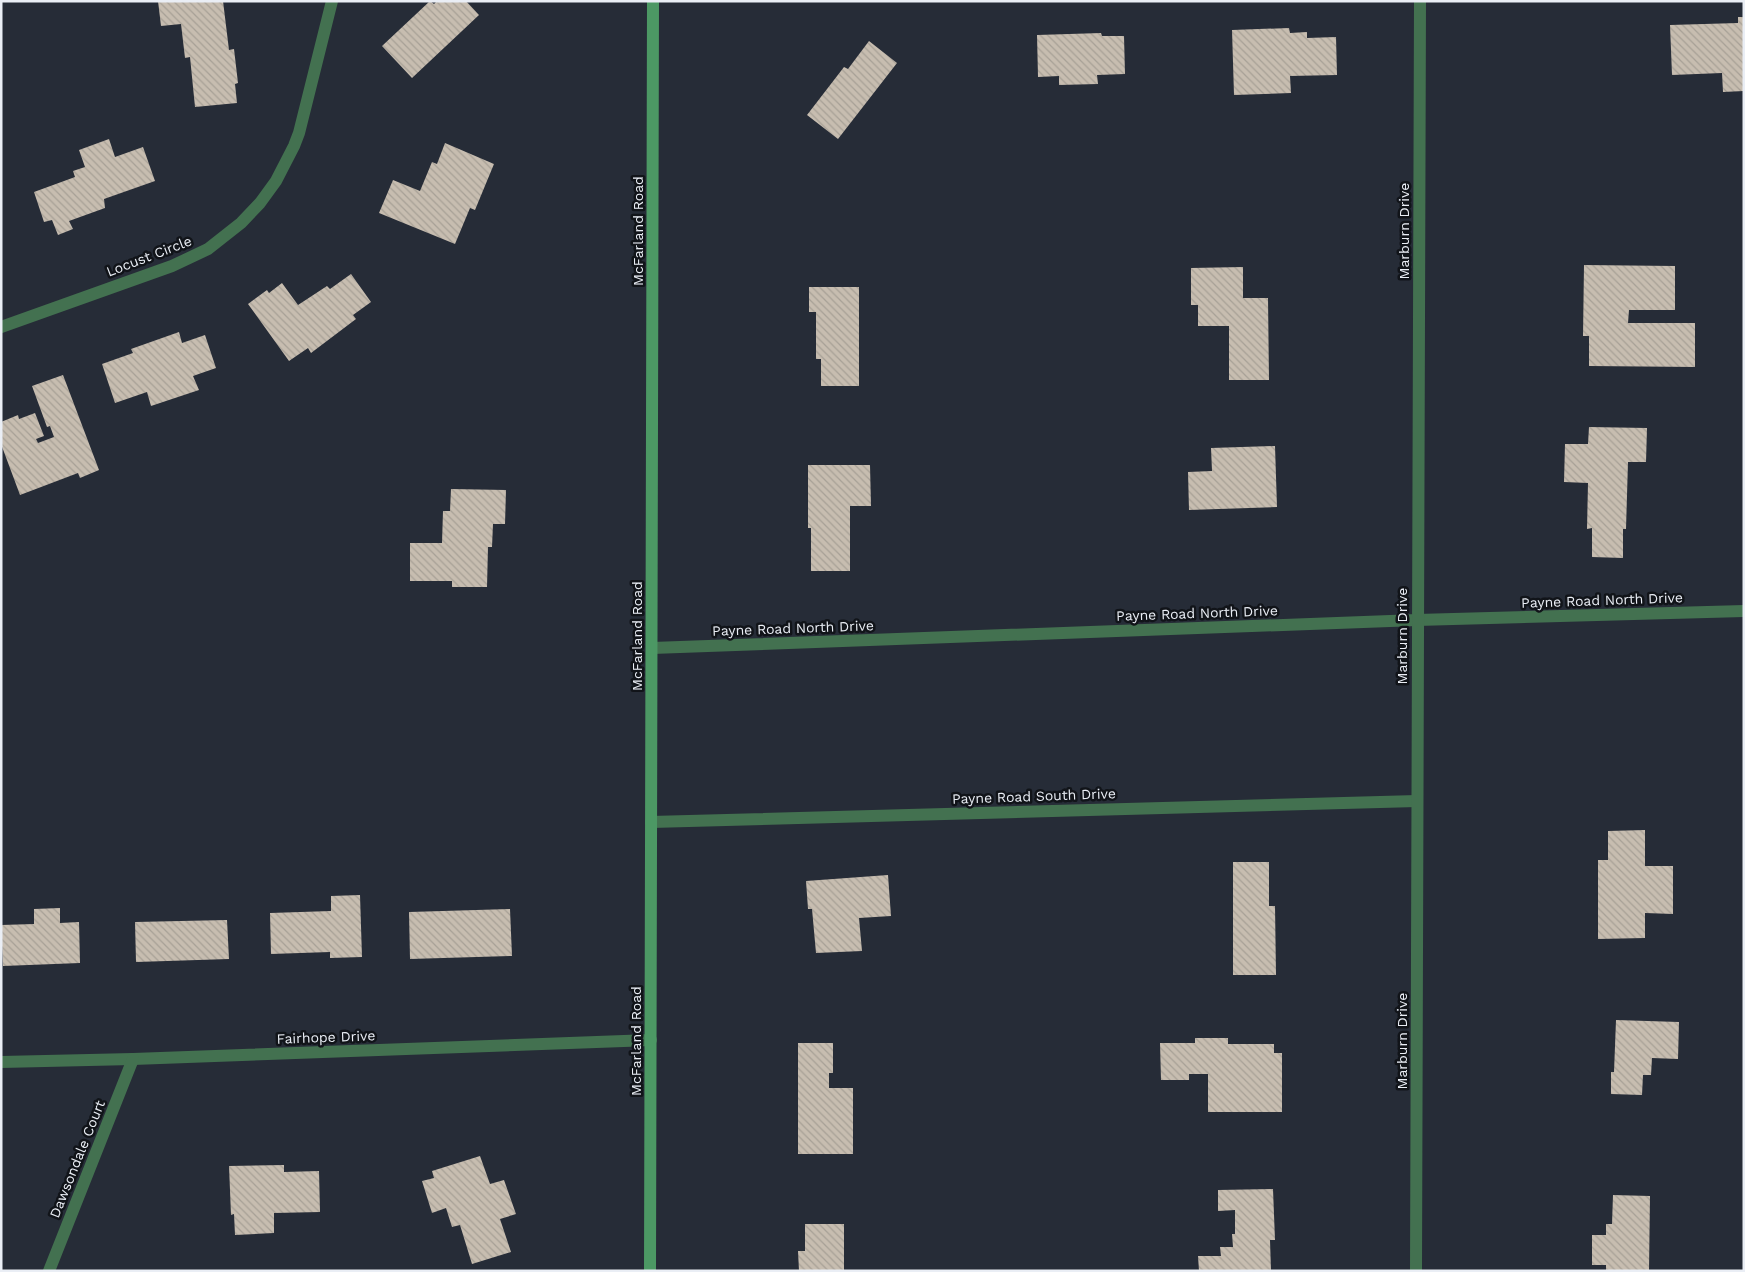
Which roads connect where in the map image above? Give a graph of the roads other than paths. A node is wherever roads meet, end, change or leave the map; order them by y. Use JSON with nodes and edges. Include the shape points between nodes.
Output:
{"nodes":[{"id":1,"x":332,"y":1,"type":"edge"},
{"id":2,"x":653,"y":1,"type":"edge"},
{"id":3,"x":1420,"y":1,"type":"edge"},
{"id":4,"x":1,"y":327,"type":"edge"},
{"id":5,"x":1744,"y":611,"type":"edge"},
{"id":6,"x":1417,"y":620,"type":"junction"},
{"id":7,"x":652,"y":648,"type":"junction"},
{"id":8,"x":1417,"y":801,"type":"junction"},
{"id":9,"x":651,"y":822,"type":"junction"},
{"id":10,"x":651,"y":1040,"type":"junction"},
{"id":11,"x":133,"y":1059,"type":"junction"},
{"id":12,"x":1,"y":1062,"type":"edge"},
{"id":13,"x":49,"y":1271,"type":"edge"},
{"id":14,"x":650,"y":1271,"type":"edge"},
{"id":15,"x":1416,"y":1271,"type":"edge"}],
"edges":[{"from":1,"to":4,"type":"street","name":"Locust Circle","via":[[294,146],[276,181],[250,214],[220,240],[172,266]]},
{"from":2,"to":7,"type":"street","name":"McFarland Road"},
{"from":3,"to":6,"type":"street","name":"Marburn Drive"},
{"from":5,"to":6,"type":"street","name":"Payne Road North Drive"},
{"from":6,"to":7,"type":"street","name":"Payne Road North Drive"},
{"from":6,"to":8,"type":"street","name":"Marburn Drive"},
{"from":7,"to":9,"type":"street","name":"McFarland Road"},
{"from":8,"to":9,"type":"street","name":"Payne Road South Drive"},
{"from":8,"to":15,"type":"street","name":"Marburn Drive"},
{"from":9,"to":10,"type":"street","name":"McFarland Road"},
{"from":10,"to":11,"type":"street","name":"Fairhope Drive"},
{"from":10,"to":14,"type":"street","name":"McFarland Road"},
{"from":11,"to":12,"type":"street","name":"Fairhope Drive"},
{"from":11,"to":13,"type":"street","name":"Dawsondale Court"}]}
